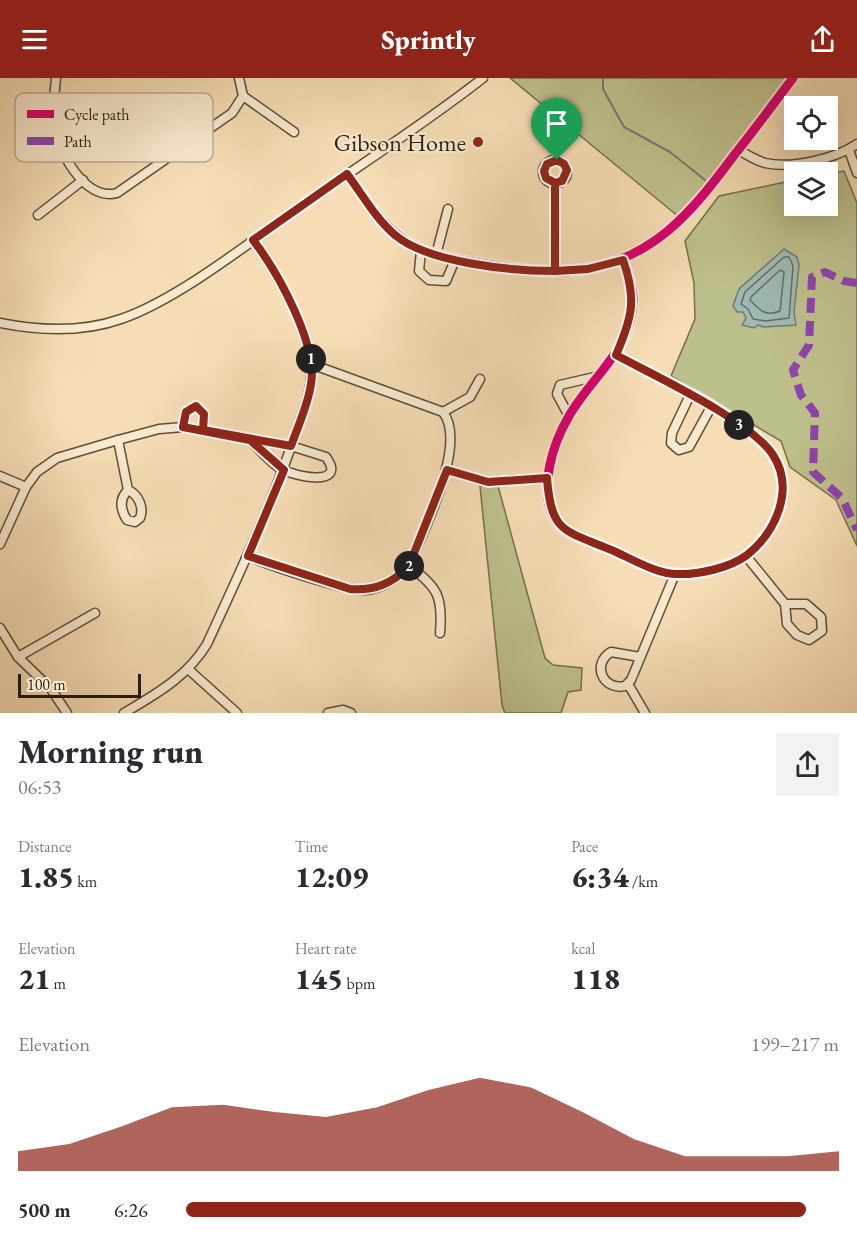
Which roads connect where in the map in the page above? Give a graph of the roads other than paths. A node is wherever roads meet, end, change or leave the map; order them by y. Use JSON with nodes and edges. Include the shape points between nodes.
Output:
{"nodes":[{"id":1,"x":56,"y":78,"type":"edge"},
{"id":2,"x":239,"y":78,"type":"edge"},
{"id":3,"x":483,"y":78,"type":"edge"},
{"id":4,"x":793,"y":78,"type":"edge"},
{"id":5,"x":55,"y":93,"type":"edge"},
{"id":6,"x":243,"y":96,"type":"junction"},
{"id":7,"x":213,"y":128,"type":"edge"},
{"id":8,"x":294,"y":132,"type":"dead end"},
{"id":9,"x":857,"y":144,"type":"edge"},
{"id":10,"x":739,"y":150,"type":"junction"},
{"id":11,"x":849,"y":150,"type":"junction"},
{"id":12,"x":69,"y":162,"type":"edge"},
{"id":13,"x":163,"y":162,"type":"edge"},
{"id":14,"x":857,"y":173,"type":"edge"},
{"id":15,"x":347,"y":174,"type":"junction"},
{"id":16,"x":83,"y":180,"type":"junction"},
{"id":17,"x":555,"y":183,"type":"dead end"},
{"id":18,"x":448,"y":209,"type":"dead end"},
{"id":19,"x":38,"y":215,"type":"dead end"},
{"id":20,"x":253,"y":240,"type":"junction"},
{"id":21,"x":421,"y":251,"type":"junction"},
{"id":22,"x":436,"y":255,"type":"junction"},
{"id":23,"x":455,"y":260,"type":"junction"},
{"id":24,"x":623,"y":260,"type":"junction"},
{"id":25,"x":555,"y":271,"type":"junction"},
{"id":26,"x":0,"y":321,"type":"edge"},
{"id":27,"x":616,"y":355,"type":"junction"},
{"id":28,"x":311,"y":364,"type":"junction"},
{"id":29,"x":599,"y":376,"type":"junction"},
{"id":30,"x":480,"y":379,"type":"dead end"},
{"id":31,"x":690,"y":395,"type":"junction"},
{"id":32,"x":711,"y":407,"type":"junction"},
{"id":33,"x":443,"y":412,"type":"junction"},
{"id":34,"x":569,"y":416,"type":"junction"},
{"id":35,"x":183,"y":427,"type":"junction"},
{"id":36,"x":203,"y":430,"type":"junction"},
{"id":37,"x":118,"y":440,"type":"junction"},
{"id":38,"x":250,"y":440,"type":"junction"},
{"id":39,"x":291,"y":446,"type":"junction"},
{"id":40,"x":284,"y":470,"type":"junction"},
{"id":41,"x":447,"y":470,"type":"junction"},
{"id":42,"x":0,"y":476,"type":"edge"},
{"id":43,"x":547,"y":478,"type":"junction"},
{"id":44,"x":26,"y":487,"type":"junction"},
{"id":45,"x":128,"y":490,"type":"dead end"},
{"id":46,"x":0,"y":544,"type":"edge"},
{"id":47,"x":248,"y":556,"type":"junction"},
{"id":48,"x":746,"y":556,"type":"junction"},
{"id":49,"x":409,"y":566,"type":"junction"},
{"id":50,"x":675,"y":574,"type":"junction"},
{"id":51,"x":785,"y":604,"type":"junction"},
{"id":52,"x":95,"y":613,"type":"dead end"},
{"id":53,"x":0,"y":628,"type":"edge"},
{"id":54,"x":440,"y":633,"type":"dead end"},
{"id":55,"x":18,"y":657,"type":"junction"},
{"id":56,"x":640,"y":657,"type":"junction"},
{"id":57,"x":188,"y":669,"type":"junction"},
{"id":58,"x":628,"y":684,"type":"junction"},
{"id":59,"x":67,"y":713,"type":"edge"},
{"id":60,"x":123,"y":713,"type":"edge"},
{"id":61,"x":237,"y":713,"type":"edge"},
{"id":62,"x":328,"y":713,"type":"edge"},
{"id":63,"x":351,"y":713,"type":"edge"},
{"id":64,"x":645,"y":713,"type":"edge"}],
"edges":[{"from":1,"to":5,"type":"street"},
{"from":2,"to":6,"type":"street"},
{"from":3,"to":15,"type":"street"},
{"from":4,"to":10,"type":"street"},
{"from":6,"to":7,"type":"street"},
{"from":6,"to":8,"type":"street"},
{"from":9,"to":11,"type":"street"},
{"from":10,"to":11,"type":"street","via":[[774,164],[803,162]]},
{"from":10,"to":24,"type":"street","via":[[676,226]]},
{"from":11,"to":14,"type":"street"},
{"from":12,"to":16,"type":"street"},
{"from":13,"to":16,"type":"street","via":[[117,193],[101,194]]},
{"from":15,"to":20,"type":"street"},
{"from":15,"to":21,"type":"street","via":[[383,224]]},
{"from":16,"to":19,"type":"street"},
{"from":17,"to":25,"type":"street"},
{"from":18,"to":22,"type":"street"},
{"from":20,"to":26,"type":"street","via":[[168,296],[122,319],[75,329]]},
{"from":20,"to":28,"type":"street","via":[[283,286]]},
{"from":21,"to":22,"type":"street"},
{"from":21,"to":23,"type":"street","via":[[419,271],[429,280],[446,281]]},
{"from":22,"to":23,"type":"street"},
{"from":23,"to":25,"type":"street"},
{"from":24,"to":25,"type":"street","via":[[588,269]]},
{"from":24,"to":27,"type":"street","via":[[633,300]]},
{"from":27,"to":29,"type":"street"},
{"from":27,"to":31,"type":"street"},
{"from":28,"to":33,"type":"street"},
{"from":28,"to":39,"type":"street","via":[[309,394]]},
{"from":29,"to":34,"type":"street"},
{"from":29,"to":34,"type":"street","via":[[560,385],[557,394]]},
{"from":30,"to":33,"type":"street","via":[[470,397]]},
{"from":31,"to":32,"type":"street"},
{"from":31,"to":32,"type":"street","via":[[672,433],[675,448],[689,447]]},
{"from":32,"to":48,"type":"street","via":[[763,444],[779,468],[782,504],[778,517]]},
{"from":33,"to":41,"type":"street","via":[[452,429]]},
{"from":34,"to":43,"type":"street"},
{"from":35,"to":36,"type":"street"},
{"from":35,"to":36,"type":"street","via":[[186,412],[196,406],[204,414]]},
{"from":35,"to":37,"type":"street"},
{"from":36,"to":38,"type":"street"},
{"from":37,"to":44,"type":"street","via":[[46,464]]},
{"from":37,"to":45,"type":"street"},
{"from":38,"to":39,"type":"street"},
{"from":38,"to":40,"type":"street"},
{"from":39,"to":40,"type":"street"},
{"from":39,"to":40,"type":"street","via":[[326,457],[329,471],[318,479]]},
{"from":40,"to":47,"type":"street"},
{"from":41,"to":43,"type":"street","via":[[488,482]]},
{"from":41,"to":49,"type":"street"},
{"from":42,"to":44,"type":"street"},
{"from":43,"to":50,"type":"street","via":[[553,515],[566,531]]},
{"from":44,"to":46,"type":"street"},
{"from":47,"to":49,"type":"street","via":[[350,589],[365,590],[388,583]]},
{"from":47,"to":57,"type":"street","via":[[207,644]]},
{"from":48,"to":50,"type":"street","via":[[718,567]]},
{"from":48,"to":51,"type":"street"},
{"from":49,"to":54,"type":"street","via":[[435,588],[442,611]]},
{"from":50,"to":56,"type":"street"},
{"from":51,"to":51,"type":"street","via":[[806,604],[820,617],[822,631],[809,640],[797,635],[785,620]]},
{"from":52,"to":55,"type":"street"},
{"from":53,"to":55,"type":"street"},
{"from":55,"to":59,"type":"street","via":[[51,689]]},
{"from":56,"to":58,"type":"street"},
{"from":56,"to":58,"type":"street","via":[[611,652],[603,660],[603,679],[621,687]]},
{"from":57,"to":60,"type":"street"},
{"from":57,"to":61,"type":"street"},
{"from":58,"to":64,"type":"street"},
{"from":62,"to":63,"type":"street"}]}
